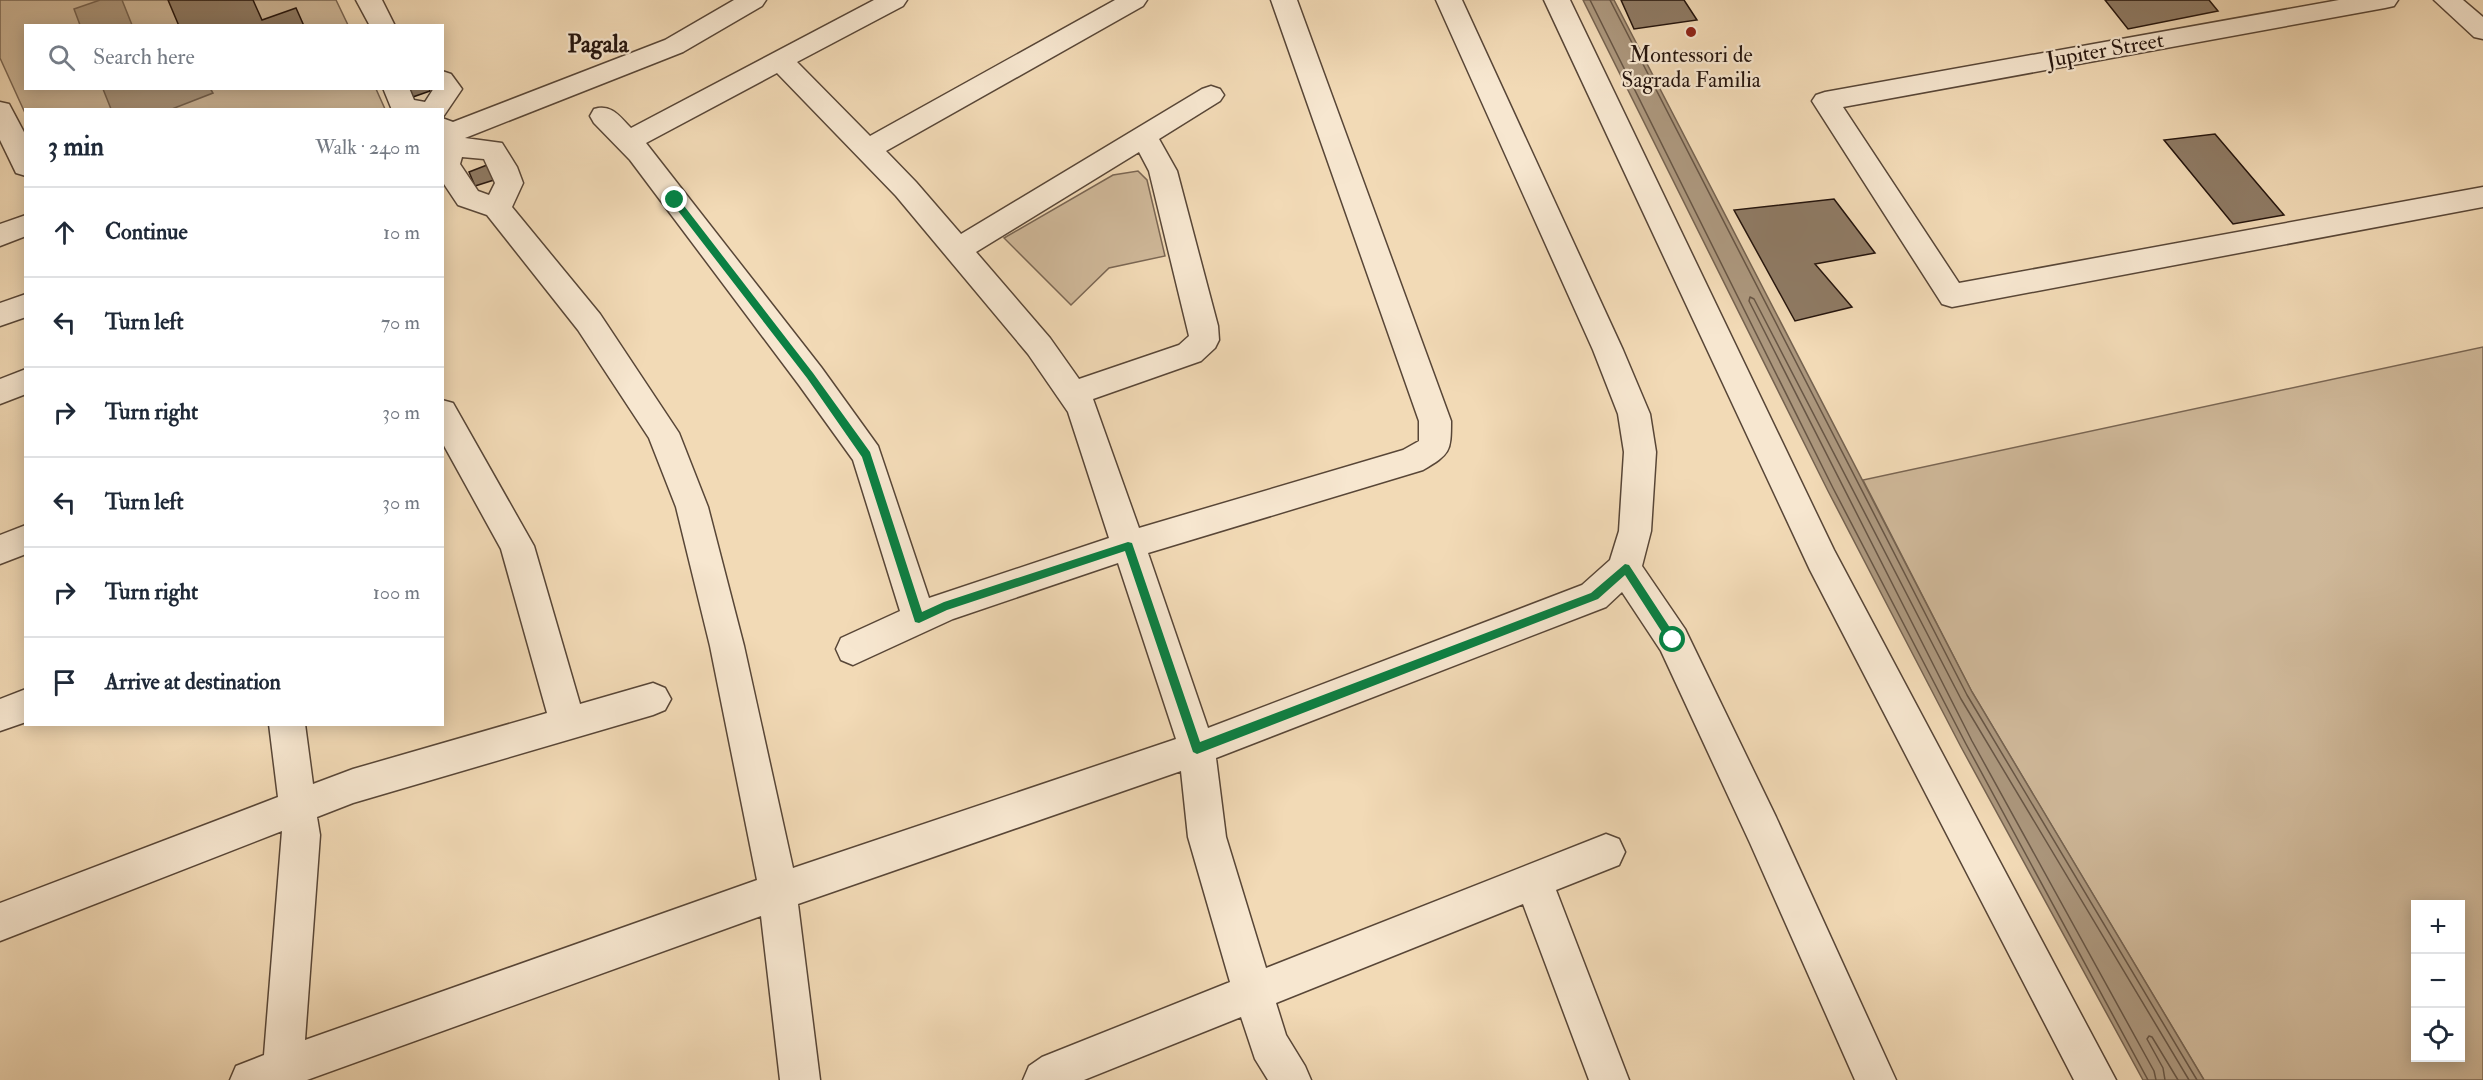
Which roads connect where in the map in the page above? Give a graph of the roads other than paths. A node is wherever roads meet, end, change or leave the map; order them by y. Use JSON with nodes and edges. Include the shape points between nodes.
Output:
{"nodes":[{"id":1,"x":369,"y":0,"type":"edge"},
{"id":2,"x":753,"y":0,"type":"edge"},
{"id":3,"x":894,"y":0,"type":"edge"},
{"id":4,"x":1134,"y":0,"type":"edge"},
{"id":5,"x":1284,"y":0,"type":"edge"},
{"id":6,"x":1449,"y":0,"type":"edge"},
{"id":7,"x":1557,"y":0,"type":"edge"},
{"id":8,"x":2385,"y":0,"type":"edge"},
{"id":9,"x":2447,"y":0,"type":"edge"},
{"id":10,"x":382,"y":24,"type":"edge"},
{"id":11,"x":2483,"y":31,"type":"edge"},
{"id":12,"x":780,"y":60,"type":"junction"},
{"id":13,"x":444,"y":83,"type":"edge"},
{"id":14,"x":397,"y":90,"type":"edge"},
{"id":15,"x":1210,"y":95,"type":"dead end"},
{"id":16,"x":404,"y":108,"type":"edge"},
{"id":17,"x":435,"y":108,"type":"edge"},
{"id":18,"x":0,"y":111,"type":"edge"},
{"id":19,"x":603,"y":116,"type":"dead end"},
{"id":20,"x":447,"y":136,"type":"edge"},
{"id":21,"x":1144,"y":136,"type":"junction"},
{"id":22,"x":628,"y":141,"type":"junction"},
{"id":23,"x":868,"y":149,"type":"junction"},
{"id":24,"x":24,"y":162,"type":"edge"},
{"id":25,"x":2483,"y":197,"type":"edge"},
{"id":26,"x":497,"y":208,"type":"junction"},
{"id":27,"x":24,"y":226,"type":"edge"},
{"id":28,"x":0,"y":235,"type":"edge"},
{"id":29,"x":958,"y":250,"type":"junction"},
{"id":30,"x":24,"y":306,"type":"edge"},
{"id":31,"x":0,"y":315,"type":"edge"},
{"id":32,"x":24,"y":382,"type":"edge"},
{"id":33,"x":0,"y":392,"type":"edge"},
{"id":34,"x":1071,"y":394,"type":"junction"},
{"id":35,"x":444,"y":416,"type":"edge"},
{"id":36,"x":24,"y":540,"type":"edge"},
{"id":37,"x":1128,"y":546,"type":"junction"},
{"id":38,"x":0,"y":550,"type":"edge"},
{"id":39,"x":1625,"y":568,"type":"junction"},
{"id":40,"x":919,"y":618,"type":"junction"},
{"id":41,"x":853,"y":649,"type":"dead end"},
{"id":42,"x":653,"y":699,"type":"dead end"},
{"id":43,"x":24,"y":706,"type":"edge"},
{"id":44,"x":0,"y":715,"type":"edge"},
{"id":45,"x":568,"y":724,"type":"junction"},
{"id":46,"x":287,"y":726,"type":"edge"},
{"id":47,"x":1197,"y":749,"type":"junction"},
{"id":48,"x":297,"y":808,"type":"junction"},
{"id":49,"x":1606,"y":852,"type":"dead end"},
{"id":50,"x":1533,"y":880,"type":"junction"},
{"id":51,"x":778,"y":891,"type":"junction"},
{"id":52,"x":0,"y":922,"type":"edge"},
{"id":53,"x":1253,"y":992,"type":"junction"},
{"id":54,"x":272,"y":1076,"type":"edge"},
{"id":55,"x":800,"y":1080,"type":"edge"},
{"id":56,"x":1043,"y":1080,"type":"edge"},
{"id":57,"x":1291,"y":1080,"type":"edge"},
{"id":58,"x":1609,"y":1080,"type":"edge"},
{"id":59,"x":1876,"y":1080,"type":"edge"},
{"id":60,"x":2096,"y":1080,"type":"edge"}],
"edges":[{"from":1,"to":10,"type":"street"},
{"from":2,"to":20,"type":"street","via":[[674,46]]},
{"from":3,"to":12,"type":"street"},
{"from":4,"to":23,"type":"street"},
{"from":5,"to":37,"type":"street","via":[[1435,421],[1435,447],[1412,461]]},
{"from":6,"to":39,"type":"street","via":[[1634,414],[1640,452],[1635,531]]},
{"from":7,"to":60,"type":"street","via":[[1822,560]]},
{"from":8,"to":25,"type":"street","name":"Jupiter Street","via":[[1825,101],[1952,296]]},
{"from":9,"to":11,"type":"street"},
{"from":12,"to":22,"type":"street"},
{"from":12,"to":23,"type":"street"},
{"from":13,"to":17,"type":"street","via":[[449,89]]},
{"from":14,"to":16,"type":"street"},
{"from":15,"to":21,"type":"street"},
{"from":18,"to":24,"type":"street"},
{"from":19,"to":22,"type":"street"},
{"from":20,"to":26,"type":"street","via":[[446,164],[468,198]]},
{"from":20,"to":26,"type":"street","via":[[492,150],[504,167],[509,183]]},
{"from":21,"to":29,"type":"street"},
{"from":21,"to":34,"type":"street","via":[[1163,171],[1204,340],[1190,353]]},
{"from":22,"to":40,"type":"street","via":[[867,455]]},
{"from":23,"to":29,"type":"street"},
{"from":26,"to":51,"type":"street","via":[[589,322],[663,433],[692,507],[727,646]]},
{"from":27,"to":28,"type":"street"},
{"from":29,"to":34,"type":"street","via":[[1039,346]]},
{"from":30,"to":31,"type":"street"},
{"from":32,"to":33,"type":"street"},
{"from":34,"to":37,"type":"street","via":[[1082,408]]},
{"from":35,"to":45,"type":"street","via":[[517,546]]},
{"from":36,"to":38,"type":"street"},
{"from":37,"to":40,"type":"street","via":[[944,606]]},
{"from":37,"to":47,"type":"street"},
{"from":39,"to":47,"type":"street","via":[[1594,596]]},
{"from":39,"to":59,"type":"street","via":[[1673,640]]},
{"from":40,"to":41,"type":"street"},
{"from":42,"to":45,"type":"street"},
{"from":43,"to":44,"type":"street"},
{"from":45,"to":48,"type":"street","via":[[353,786]]},
{"from":46,"to":48,"type":"street"},
{"from":47,"to":51,"type":"street"},
{"from":47,"to":53,"type":"street","via":[[1207,837]]},
{"from":48,"to":52,"type":"street"},
{"from":48,"to":54,"type":"street","via":[[301,835]]},
{"from":49,"to":50,"type":"street"},
{"from":50,"to":53,"type":"street"},
{"from":50,"to":58,"type":"street"},
{"from":51,"to":54,"type":"street"},
{"from":51,"to":55,"type":"street"},
{"from":53,"to":56,"type":"street","via":[[1056,1071]]},
{"from":53,"to":57,"type":"street","via":[[1269,1045]]}]}
